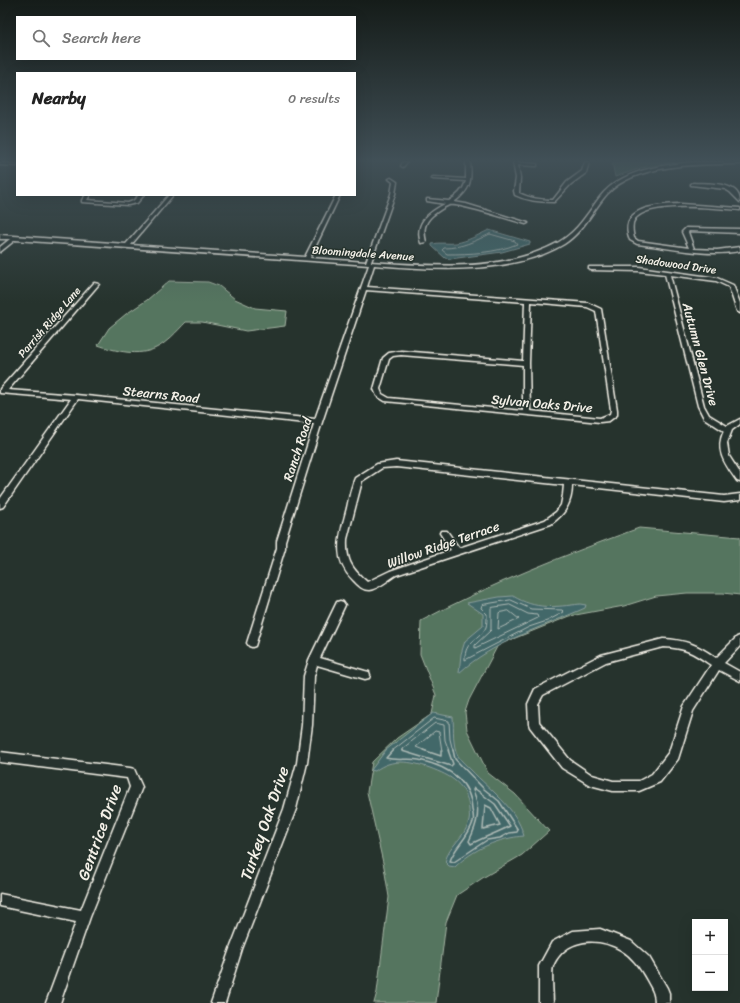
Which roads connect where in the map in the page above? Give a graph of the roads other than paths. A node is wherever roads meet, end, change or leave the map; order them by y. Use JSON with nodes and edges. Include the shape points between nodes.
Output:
{"nodes":[{"id":1,"x":159,"y":209,"type":"edge"},
{"id":2,"x":331,"y":209,"type":"edge"},
{"id":3,"x":388,"y":209,"type":"edge"},
{"id":4,"x":440,"y":209,"type":"edge"},
{"id":5,"x":473,"y":209,"type":"edge"},
{"id":6,"x":593,"y":209,"type":"edge"},
{"id":7,"x":651,"y":209,"type":"edge"},
{"id":8,"x":526,"y":223,"type":"dead end"},
{"id":9,"x":740,"y":231,"type":"edge"},
{"id":10,"x":0,"y":237,"type":"edge"},
{"id":11,"x":14,"y":238,"type":"junction"},
{"id":12,"x":423,"y":242,"type":"dead end"},
{"id":13,"x":127,"y":246,"type":"junction"},
{"id":14,"x":692,"y":249,"type":"junction"},
{"id":15,"x":740,"y":249,"type":"edge"},
{"id":16,"x":0,"y":250,"type":"edge"},
{"id":17,"x":307,"y":259,"type":"junction"},
{"id":18,"x":370,"y":264,"type":"junction"},
{"id":19,"x":591,"y":268,"type":"dead end"},
{"id":20,"x":667,"y":273,"type":"junction"},
{"id":21,"x":96,"y":284,"type":"dead end"},
{"id":22,"x":364,"y":288,"type":"junction"},
{"id":23,"x":528,"y":300,"type":"junction"},
{"id":24,"x":740,"y":311,"type":"edge"},
{"id":25,"x":526,"y":364,"type":"junction"},
{"id":26,"x":1,"y":391,"type":"edge"},
{"id":27,"x":76,"y":397,"type":"junction"},
{"id":28,"x":527,"y":414,"type":"junction"},
{"id":29,"x":740,"y":421,"type":"edge"},
{"id":30,"x":318,"y":422,"type":"junction"},
{"id":31,"x":728,"y":430,"type":"junction"},
{"id":32,"x":740,"y":479,"type":"edge"},
{"id":33,"x":568,"y":482,"type":"junction"},
{"id":34,"x":740,"y":497,"type":"edge"},
{"id":35,"x":0,"y":505,"type":"edge"},
{"id":36,"x":444,"y":533,"type":"dead end"},
{"id":37,"x":457,"y":552,"type":"junction"},
{"id":38,"x":340,"y":605,"type":"dead end"},
{"id":39,"x":740,"y":640,"type":"edge"},
{"id":40,"x":252,"y":643,"type":"dead end"},
{"id":41,"x":314,"y":660,"type":"junction"},
{"id":42,"x":717,"y":664,"type":"junction"},
{"id":43,"x":365,"y":675,"type":"dead end"},
{"id":44,"x":740,"y":678,"type":"edge"},
{"id":45,"x":0,"y":757,"type":"edge"},
{"id":46,"x":0,"y":900,"type":"edge"},
{"id":47,"x":84,"y":917,"type":"junction"},
{"id":48,"x":53,"y":1003,"type":"edge"},
{"id":49,"x":218,"y":1003,"type":"edge"},
{"id":50,"x":546,"y":1003,"type":"edge"},
{"id":51,"x":662,"y":1003,"type":"edge"}],
"edges":[{"from":1,"to":13,"type":"street"},
{"from":2,"to":17,"type":"street"},
{"from":3,"to":18,"type":"street","name":"Ranch Road"},
{"from":4,"to":12,"type":"street","via":[[425,222]]},
{"from":5,"to":8,"type":"street"},
{"from":6,"to":18,"type":"street","name":"Bloomingdale Avenue","via":[[575,234],[556,246],[533,255],[496,264],[456,268]]},
{"from":7,"to":14,"type":"street","via":[[644,210],[632,219],[632,239],[637,242]]},
{"from":9,"to":14,"type":"street","via":[[688,229],[686,232]]},
{"from":10,"to":11,"type":"street","name":"Bloomingdale Avenue"},
{"from":11,"to":13,"type":"street","name":"Bloomingdale Avenue"},
{"from":11,"to":16,"type":"street"},
{"from":13,"to":17,"type":"street","name":"Bloomingdale Avenue"},
{"from":14,"to":15,"type":"street","via":[[717,252],[733,252]]},
{"from":17,"to":18,"type":"street","name":"Bloomingdale Avenue"},
{"from":18,"to":22,"type":"street","name":"Ranch Road"},
{"from":19,"to":20,"type":"street","name":"Shadowood Drive","via":[[639,269]]},
{"from":20,"to":24,"type":"street","name":"Shadowood Drive","via":[[717,280],[731,286]]},
{"from":20,"to":31,"type":"street","name":"Autumn Glen Drive","via":[[701,406],[706,416]]},
{"from":21,"to":26,"type":"street","name":"Parrish Ridge Lane"},
{"from":22,"to":23,"type":"street","name":"Sylvan Oaks Drive"},
{"from":22,"to":30,"type":"street","name":"Ranch Road"},
{"from":23,"to":25,"type":"street"},
{"from":23,"to":28,"type":"street","name":"Sylvan Oaks Drive","via":[[588,306],[599,310],[614,410],[613,416],[600,420]]},
{"from":25,"to":28,"type":"street"},
{"from":25,"to":28,"type":"street","name":"Sylvan Oaks Drive","via":[[391,354],[386,358],[377,389],[379,395],[387,400]]},
{"from":26,"to":27,"type":"street","name":"Stearns Road"},
{"from":27,"to":30,"type":"street","name":"Stearns Road"},
{"from":27,"to":35,"type":"street"},
{"from":29,"to":31,"type":"street"},
{"from":30,"to":40,"type":"street","name":"Ranch Road"},
{"from":31,"to":32,"type":"street","via":[[723,445],[726,458]]},
{"from":33,"to":34,"type":"street","name":"Willow Ridge Terrace","via":[[724,499]]},
{"from":33,"to":37,"type":"street","name":"Willow Ridge Terrace","via":[[565,508],[548,522]]},
{"from":33,"to":37,"type":"street","name":"Willow Ridge Terrace","via":[[396,464],[380,466],[358,480],[342,549],[344,562],[352,575],[365,586],[370,586],[393,573]]},
{"from":36,"to":37,"type":"street"},
{"from":38,"to":41,"type":"street","name":"Turkey Oak Drive"},
{"from":39,"to":42,"type":"street"},
{"from":41,"to":43,"type":"street"},
{"from":41,"to":49,"type":"street","name":"Turkey Oak Drive","via":[[309,676],[302,763],[290,809],[238,942]]},
{"from":42,"to":42,"type":"street","via":[[693,647],[681,643],[663,643],[604,658],[539,692],[533,704],[534,724],[566,764],[590,780],[613,786],[639,786],[656,778],[674,755],[688,709]]},
{"from":42,"to":44,"type":"street"},
{"from":45,"to":47,"type":"street","name":"Gentrice Drive","via":[[130,773],[136,787]]},
{"from":46,"to":47,"type":"street"},
{"from":47,"to":48,"type":"street","name":"Gentrice Drive"},
{"from":50,"to":51,"type":"street","via":[[546,966],[557,947],[573,937],[600,934],[626,946],[644,962],[662,993]]}]}
